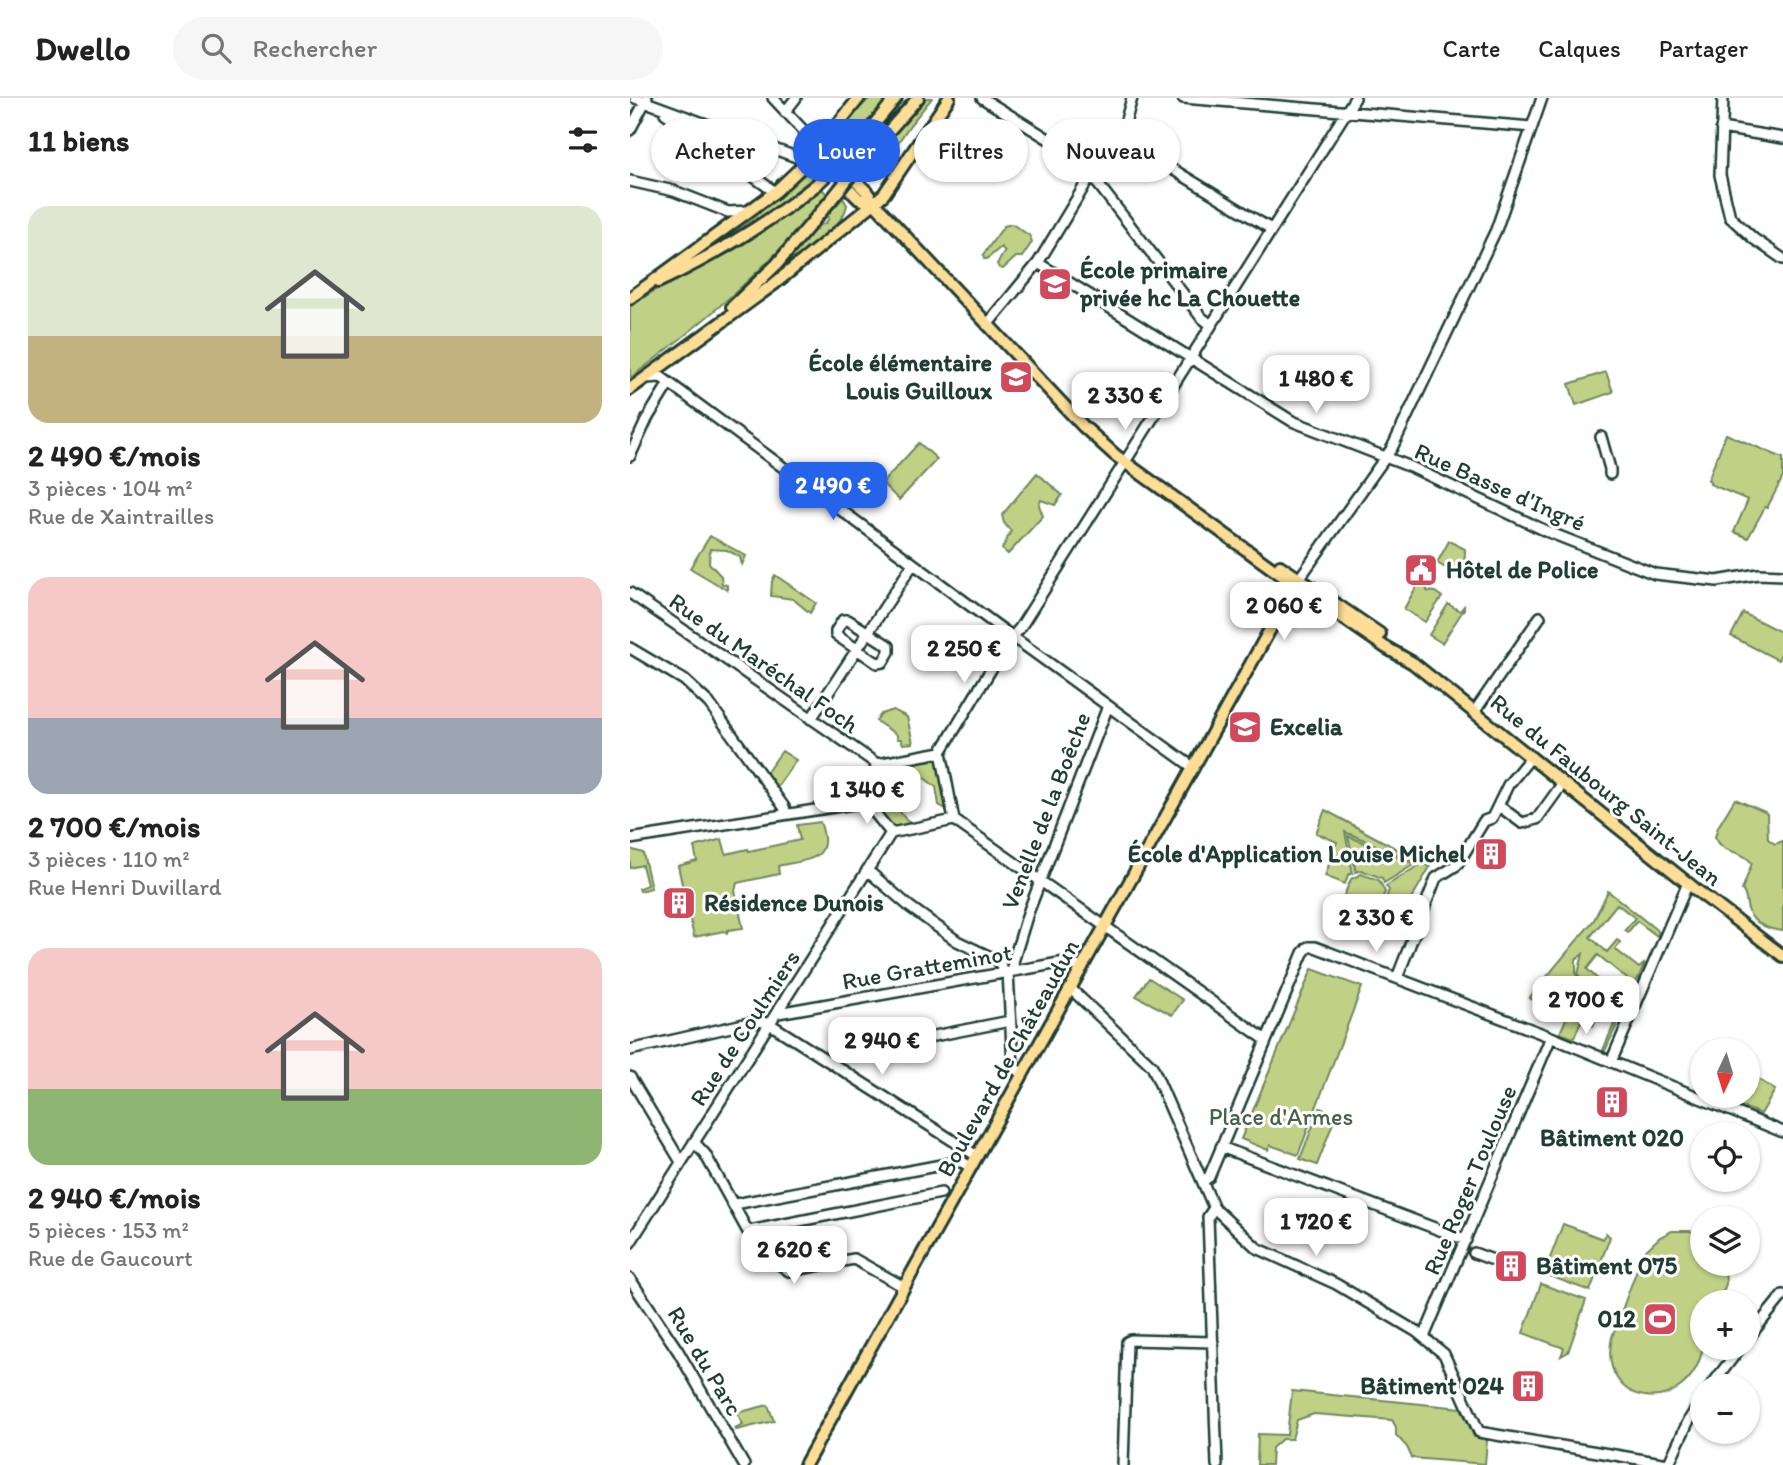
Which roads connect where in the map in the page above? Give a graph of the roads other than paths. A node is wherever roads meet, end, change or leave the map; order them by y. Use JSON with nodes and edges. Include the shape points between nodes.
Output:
{"nodes":[{"id":1,"x":635,"y":98,"type":"edge"},
{"id":2,"x":773,"y":98,"type":"edge"},
{"id":3,"x":796,"y":98,"type":"edge"},
{"id":4,"x":859,"y":98,"type":"edge"},
{"id":5,"x":896,"y":98,"type":"edge"},
{"id":6,"x":911,"y":98,"type":"edge"},
{"id":7,"x":918,"y":98,"type":"edge"},
{"id":8,"x":949,"y":98,"type":"edge"},
{"id":9,"x":982,"y":98,"type":"edge"},
{"id":10,"x":1132,"y":98,"type":"edge"},
{"id":11,"x":1183,"y":98,"type":"edge"},
{"id":12,"x":1355,"y":98,"type":"edge"},
{"id":13,"x":1542,"y":98,"type":"edge"},
{"id":14,"x":1723,"y":98,"type":"edge"},
{"id":15,"x":646,"y":100,"type":"edge"},
{"id":16,"x":661,"y":109,"type":"junction"},
{"id":17,"x":785,"y":112,"type":"junction"},
{"id":18,"x":1346,"y":113,"type":"junction"},
{"id":19,"x":842,"y":119,"type":"edge"},
{"id":20,"x":896,"y":119,"type":"edge"},
{"id":21,"x":898,"y":119,"type":"edge"},
{"id":22,"x":1126,"y":119,"type":"edge"},
{"id":23,"x":793,"y":120,"type":"edge"},
{"id":24,"x":1532,"y":127,"type":"junction"},
{"id":25,"x":1721,"y":128,"type":"junction"},
{"id":26,"x":630,"y":130,"type":"edge"},
{"id":27,"x":1042,"y":138,"type":"edge"},
{"id":28,"x":1783,"y":138,"type":"edge"},
{"id":29,"x":793,"y":156,"type":"edge"},
{"id":30,"x":1180,"y":174,"type":"edge"},
{"id":31,"x":793,"y":175,"type":"edge"},
{"id":32,"x":630,"y":181,"type":"edge"},
{"id":33,"x":846,"y":182,"type":"edge"},
{"id":34,"x":1084,"y":182,"type":"edge"},
{"id":35,"x":1100,"y":182,"type":"edge"},
{"id":36,"x":852,"y":184,"type":"dead end"},
{"id":37,"x":775,"y":192,"type":"junction"},
{"id":38,"x":874,"y":203,"type":"junction"},
{"id":39,"x":748,"y":211,"type":"junction"},
{"id":40,"x":1271,"y":229,"type":"junction"},
{"id":41,"x":1783,"y":259,"type":"edge"},
{"id":42,"x":1038,"y":262,"type":"junction"},
{"id":43,"x":630,"y":300,"type":"edge"},
{"id":44,"x":987,"y":325,"type":"junction"},
{"id":45,"x":1211,"y":325,"type":"junction"},
{"id":46,"x":1191,"y":358,"type":"junction"},
{"id":47,"x":646,"y":378,"type":"junction"},
{"id":48,"x":669,"y":383,"type":"junction"},
{"id":49,"x":630,"y":389,"type":"edge"},
{"id":50,"x":1601,"y":437,"type":"dead end"},
{"id":51,"x":630,"y":456,"type":"edge"},
{"id":52,"x":1385,"y":458,"type":"junction"},
{"id":53,"x":1124,"y":462,"type":"junction"},
{"id":54,"x":1609,"y":474,"type":"dead end"},
{"id":55,"x":913,"y":564,"type":"junction"},
{"id":56,"x":1783,"y":575,"type":"edge"},
{"id":57,"x":1299,"y":586,"type":"junction"},
{"id":58,"x":630,"y":593,"type":"edge"},
{"id":59,"x":1541,"y":617,"type":"dead end"},
{"id":60,"x":868,"y":632,"type":"junction"},
{"id":61,"x":1013,"y":637,"type":"junction"},
{"id":62,"x":630,"y":649,"type":"edge"},
{"id":63,"x":856,"y":649,"type":"junction"},
{"id":64,"x":1404,"y":657,"type":"junction"},
{"id":65,"x":1108,"y":706,"type":"junction"},
{"id":66,"x":1475,"y":711,"type":"junction"},
{"id":67,"x":811,"y":719,"type":"junction"},
{"id":68,"x":941,"y":752,"type":"junction"},
{"id":69,"x":1531,"y":757,"type":"junction"},
{"id":70,"x":877,"y":764,"type":"junction"},
{"id":71,"x":1194,"y":768,"type":"junction"},
{"id":72,"x":1564,"y":784,"type":"junction"},
{"id":73,"x":866,"y":802,"type":"junction"},
{"id":74,"x":1499,"y":806,"type":"junction"},
{"id":75,"x":786,"y":814,"type":"junction"},
{"id":76,"x":954,"y":820,"type":"junction"},
{"id":77,"x":891,"y":833,"type":"junction"},
{"id":78,"x":630,"y":839,"type":"edge"},
{"id":79,"x":867,"y":870,"type":"junction"},
{"id":80,"x":1041,"y":880,"type":"junction"},
{"id":81,"x":1688,"y":883,"type":"junction"},
{"id":82,"x":1105,"y":927,"type":"junction"},
{"id":83,"x":1783,"y":956,"type":"edge"},
{"id":84,"x":1082,"y":968,"type":"junction"},
{"id":85,"x":1009,"y":972,"type":"junction"},
{"id":86,"x":1397,"y":978,"type":"junction"},
{"id":87,"x":1071,"y":989,"type":"junction"},
{"id":88,"x":778,"y":1013,"type":"junction"},
{"id":89,"x":1010,"y":1021,"type":"junction"},
{"id":90,"x":770,"y":1024,"type":"junction"},
{"id":91,"x":1551,"y":1038,"type":"junction"},
{"id":92,"x":1266,"y":1040,"type":"junction"},
{"id":93,"x":630,"y":1050,"type":"edge"},
{"id":94,"x":831,"y":1062,"type":"junction"},
{"id":95,"x":1611,"y":1062,"type":"junction"},
{"id":96,"x":1023,"y":1074,"type":"junction"},
{"id":97,"x":630,"y":1077,"type":"edge"},
{"id":98,"x":1783,"y":1132,"type":"edge"},
{"id":99,"x":694,"y":1142,"type":"junction"},
{"id":100,"x":1221,"y":1147,"type":"junction"},
{"id":101,"x":977,"y":1156,"type":"junction"},
{"id":102,"x":681,"y":1162,"type":"junction"},
{"id":103,"x":971,"y":1167,"type":"junction"},
{"id":104,"x":1203,"y":1181,"type":"junction"},
{"id":105,"x":941,"y":1194,"type":"dead end"},
{"id":106,"x":735,"y":1204,"type":"junction"},
{"id":107,"x":1214,"y":1208,"type":"junction"},
{"id":108,"x":750,"y":1231,"type":"junction"},
{"id":109,"x":1466,"y":1240,"type":"junction"},
{"id":110,"x":630,"y":1243,"type":"edge"},
{"id":111,"x":1474,"y":1253,"type":"dead end"},
{"id":112,"x":1493,"y":1260,"type":"dead end"},
{"id":113,"x":630,"y":1279,"type":"edge"},
{"id":114,"x":904,"y":1287,"type":"junction"},
{"id":115,"x":1783,"y":1295,"type":"edge"},
{"id":116,"x":1760,"y":1323,"type":"edge"},
{"id":117,"x":1424,"y":1337,"type":"junction"},
{"id":118,"x":1213,"y":1342,"type":"junction"},
{"id":119,"x":1731,"y":1360,"type":"edge"},
{"id":120,"x":1720,"y":1374,"type":"edge"},
{"id":121,"x":1690,"y":1418,"type":"edge"},
{"id":122,"x":744,"y":1465,"type":"edge"},
{"id":123,"x":805,"y":1465,"type":"edge"},
{"id":124,"x":1123,"y":1465,"type":"edge"},
{"id":125,"x":1217,"y":1465,"type":"edge"},
{"id":126,"x":1668,"y":1465,"type":"edge"}],
"edges":[{"from":1,"to":15,"type":"street"},
{"from":2,"to":17,"type":"street"},
{"from":3,"to":17,"type":"street"},
{"from":4,"to":19,"type":"main road"},
{"from":5,"to":43,"type":"main road","bridge":true,"via":[[852,151],[783,211]]},
{"from":6,"to":20,"type":"main road"},
{"from":7,"to":21,"type":"main road"},
{"from":8,"to":38,"type":"main road"},
{"from":9,"to":27,"type":"street"},
{"from":10,"to":22,"type":"street"},
{"from":11,"to":18,"type":"street"},
{"from":12,"to":18,"type":"street"},
{"from":13,"to":24,"type":"street"},
{"from":14,"to":25,"type":"street"},
{"from":15,"to":16,"type":"street"},
{"from":15,"to":26,"type":"street"},
{"from":16,"to":29,"type":"street"},
{"from":16,"to":37,"type":"street"},
{"from":17,"to":23,"type":"street"},
{"from":18,"to":24,"type":"street"},
{"from":18,"to":40,"type":"street"},
{"from":24,"to":52,"type":"street","via":[[1484,258]]},
{"from":25,"to":28,"type":"street"},
{"from":25,"to":41,"type":"street","via":[[1720,175],[1730,217]]},
{"from":30,"to":40,"type":"street"},
{"from":31,"to":37,"type":"main road"},
{"from":32,"to":39,"type":"street","via":[[674,191],[728,212]]},
{"from":33,"to":47,"type":"main road","bridge":true,"via":[[777,264]]},
{"from":34,"to":42,"type":"street"},
{"from":35,"to":45,"type":"street"},
{"from":36,"to":38,"type":"main road","name":"Rue du Faubourg Saint-Jean","via":[[866,191]]},
{"from":37,"to":39,"type":"main road"},
{"from":38,"to":44,"type":"main road","name":"Rue du Faubourg Saint-Jean"},
{"from":38,"to":47,"type":"main road"},
{"from":39,"to":43,"type":"main road"},
{"from":40,"to":45,"type":"street"},
{"from":42,"to":44,"type":"street"},
{"from":42,"to":46,"type":"street","name":"Rue Basse d'Ingré"},
{"from":44,"to":53,"type":"main road","name":"Rue du Faubourg Saint-Jean","via":[[1083,426]]},
{"from":45,"to":46,"type":"street"},
{"from":46,"to":52,"type":"street","name":"Rue Basse d'Ingré","via":[[1292,421]]},
{"from":46,"to":53,"type":"street"},
{"from":47,"to":48,"type":"street","via":[[661,377]]},
{"from":47,"to":49,"type":"main road"},
{"from":48,"to":51,"type":"street"},
{"from":48,"to":55,"type":"street"},
{"from":50,"to":54,"type":"street"},
{"from":52,"to":56,"type":"street","name":"Rue Basse d'Ingré","via":[[1655,574],[1717,581]]},
{"from":52,"to":57,"type":"street"},
{"from":53,"to":57,"type":"main road","name":"Rue du Faubourg Saint-Jean"},
{"from":53,"to":61,"type":"street"},
{"from":55,"to":60,"type":"street"},
{"from":55,"to":61,"type":"street"},
{"from":57,"to":64,"type":"main road","name":"Rue du Faubourg Saint-Jean"},
{"from":57,"to":64,"type":"main road","name":"Rue du Faubourg Saint-Jean","via":[[1370,628]]},
{"from":57,"to":71,"type":"main road","name":"Boulevard de Châteaudun"},
{"from":58,"to":67,"type":"street","name":"Rue du Maréchal Foch"},
{"from":59,"to":66,"type":"street"},
{"from":60,"to":63,"type":"street"},
{"from":60,"to":63,"type":"street","via":[[843,620],[836,635]]},
{"from":60,"to":63,"type":"street","via":[[889,646],[883,662],[877,663]]},
{"from":61,"to":65,"type":"street"},
{"from":61,"to":68,"type":"street"},
{"from":62,"to":75,"type":"street","via":[[684,680],[709,703]]},
{"from":63,"to":67,"type":"street"},
{"from":64,"to":66,"type":"main road","name":"Rue du Faubourg Saint-Jean"},
{"from":65,"to":71,"type":"street"},
{"from":65,"to":80,"type":"street","name":"Venelle de la Boêche"},
{"from":66,"to":69,"type":"main road","name":"Rue du Faubourg Saint-Jean"},
{"from":67,"to":70,"type":"street","name":"Rue du Maréchal Foch"},
{"from":68,"to":70,"type":"street"},
{"from":68,"to":76,"type":"street"},
{"from":69,"to":72,"type":"main road","name":"Rue du Faubourg Saint-Jean"},
{"from":69,"to":74,"type":"street","via":[[1508,785]]},
{"from":70,"to":73,"type":"street"},
{"from":71,"to":82,"type":"main road","name":"Boulevard de Châteaudun"},
{"from":72,"to":74,"type":"street","via":[[1536,819],[1522,823]]},
{"from":72,"to":81,"type":"main road","name":"Rue du Faubourg Saint-Jean"},
{"from":73,"to":75,"type":"street"},
{"from":73,"to":77,"type":"street"},
{"from":74,"to":86,"type":"street","via":[[1492,818],[1484,821],[1457,865],[1436,878]]},
{"from":75,"to":78,"type":"street"},
{"from":76,"to":77,"type":"street"},
{"from":76,"to":80,"type":"street"},
{"from":77,"to":79,"type":"street","name":"Rue de Coulmiers"},
{"from":79,"to":85,"type":"street","via":[[949,936],[999,961]]},
{"from":79,"to":88,"type":"street","name":"Rue de Coulmiers"},
{"from":80,"to":82,"type":"street"},
{"from":80,"to":85,"type":"street","name":"Venelle de la Boêche"},
{"from":81,"to":83,"type":"main road","name":"Rue du Faubourg Saint-Jean"},
{"from":81,"to":95,"type":"street"},
{"from":82,"to":84,"type":"main road","name":"Boulevard de Châteaudun"},
{"from":82,"to":92,"type":"street"},
{"from":84,"to":85,"type":"street","name":"Rue Gratteminot","via":[[1065,962]]},
{"from":84,"to":87,"type":"main road","name":"Boulevard de Châteaudun"},
{"from":85,"to":88,"type":"street","name":"Rue Gratteminot"},
{"from":85,"to":89,"type":"street","name":"Venelle de la Boêche"},
{"from":86,"to":91,"type":"street"},
{"from":86,"to":92,"type":"street","via":[[1308,947]]},
{"from":87,"to":96,"type":"main road","name":"Boulevard de Châteaudun"},
{"from":87,"to":104,"type":"street","via":[[1152,1066]]},
{"from":88,"to":90,"type":"street","name":"Rue de Coulmiers"},
{"from":89,"to":94,"type":"street","via":[[838,1055]]},
{"from":89,"to":96,"type":"street","name":"Venelle de la Boêche","via":[[1013,1067]]},
{"from":90,"to":93,"type":"street","via":[[759,1021]]},
{"from":90,"to":94,"type":"street"},
{"from":90,"to":99,"type":"street","name":"Rue de Coulmiers"},
{"from":91,"to":95,"type":"street"},
{"from":91,"to":109,"type":"street","name":"Rue Roger Toulouse"},
{"from":92,"to":100,"type":"street"},
{"from":94,"to":101,"type":"street"},
{"from":95,"to":98,"type":"street"},
{"from":96,"to":101,"type":"main road","name":"Boulevard de Châteaudun"},
{"from":97,"to":102,"type":"street"},
{"from":99,"to":102,"type":"street","name":"Rue de Coulmiers"},
{"from":99,"to":106,"type":"street"},
{"from":100,"to":104,"type":"street"},
{"from":100,"to":109,"type":"street"},
{"from":101,"to":103,"type":"main road","name":"Boulevard de Châteaudun"},
{"from":102,"to":110,"type":"street","name":"Rue de Coulmiers"},
{"from":103,"to":106,"type":"street","via":[[957,1162]]},
{"from":103,"to":114,"type":"main road","name":"Boulevard de Châteaudun"},
{"from":104,"to":107,"type":"street"},
{"from":105,"to":108,"type":"street"},
{"from":106,"to":108,"type":"street"},
{"from":107,"to":117,"type":"street","via":[[1257,1248],[1331,1281]]},
{"from":107,"to":118,"type":"street","via":[[1208,1217]]},
{"from":108,"to":114,"type":"street","via":[[757,1248],[789,1270],[855,1259]]},
{"from":109,"to":117,"type":"street","name":"Rue Roger Toulouse"},
{"from":111,"to":112,"type":"street"},
{"from":113,"to":122,"type":"street","name":"Rue du Parc"},
{"from":114,"to":123,"type":"main road","name":"Boulevard de Châteaudun"},
{"from":115,"to":116,"type":"street"},
{"from":117,"to":126,"type":"street","via":[[1444,1354],[1479,1432]]},
{"from":118,"to":124,"type":"street","via":[[1127,1342]]},
{"from":118,"to":125,"type":"street"},
{"from":119,"to":120,"type":"street"},
{"from":121,"to":126,"type":"street"}]}
